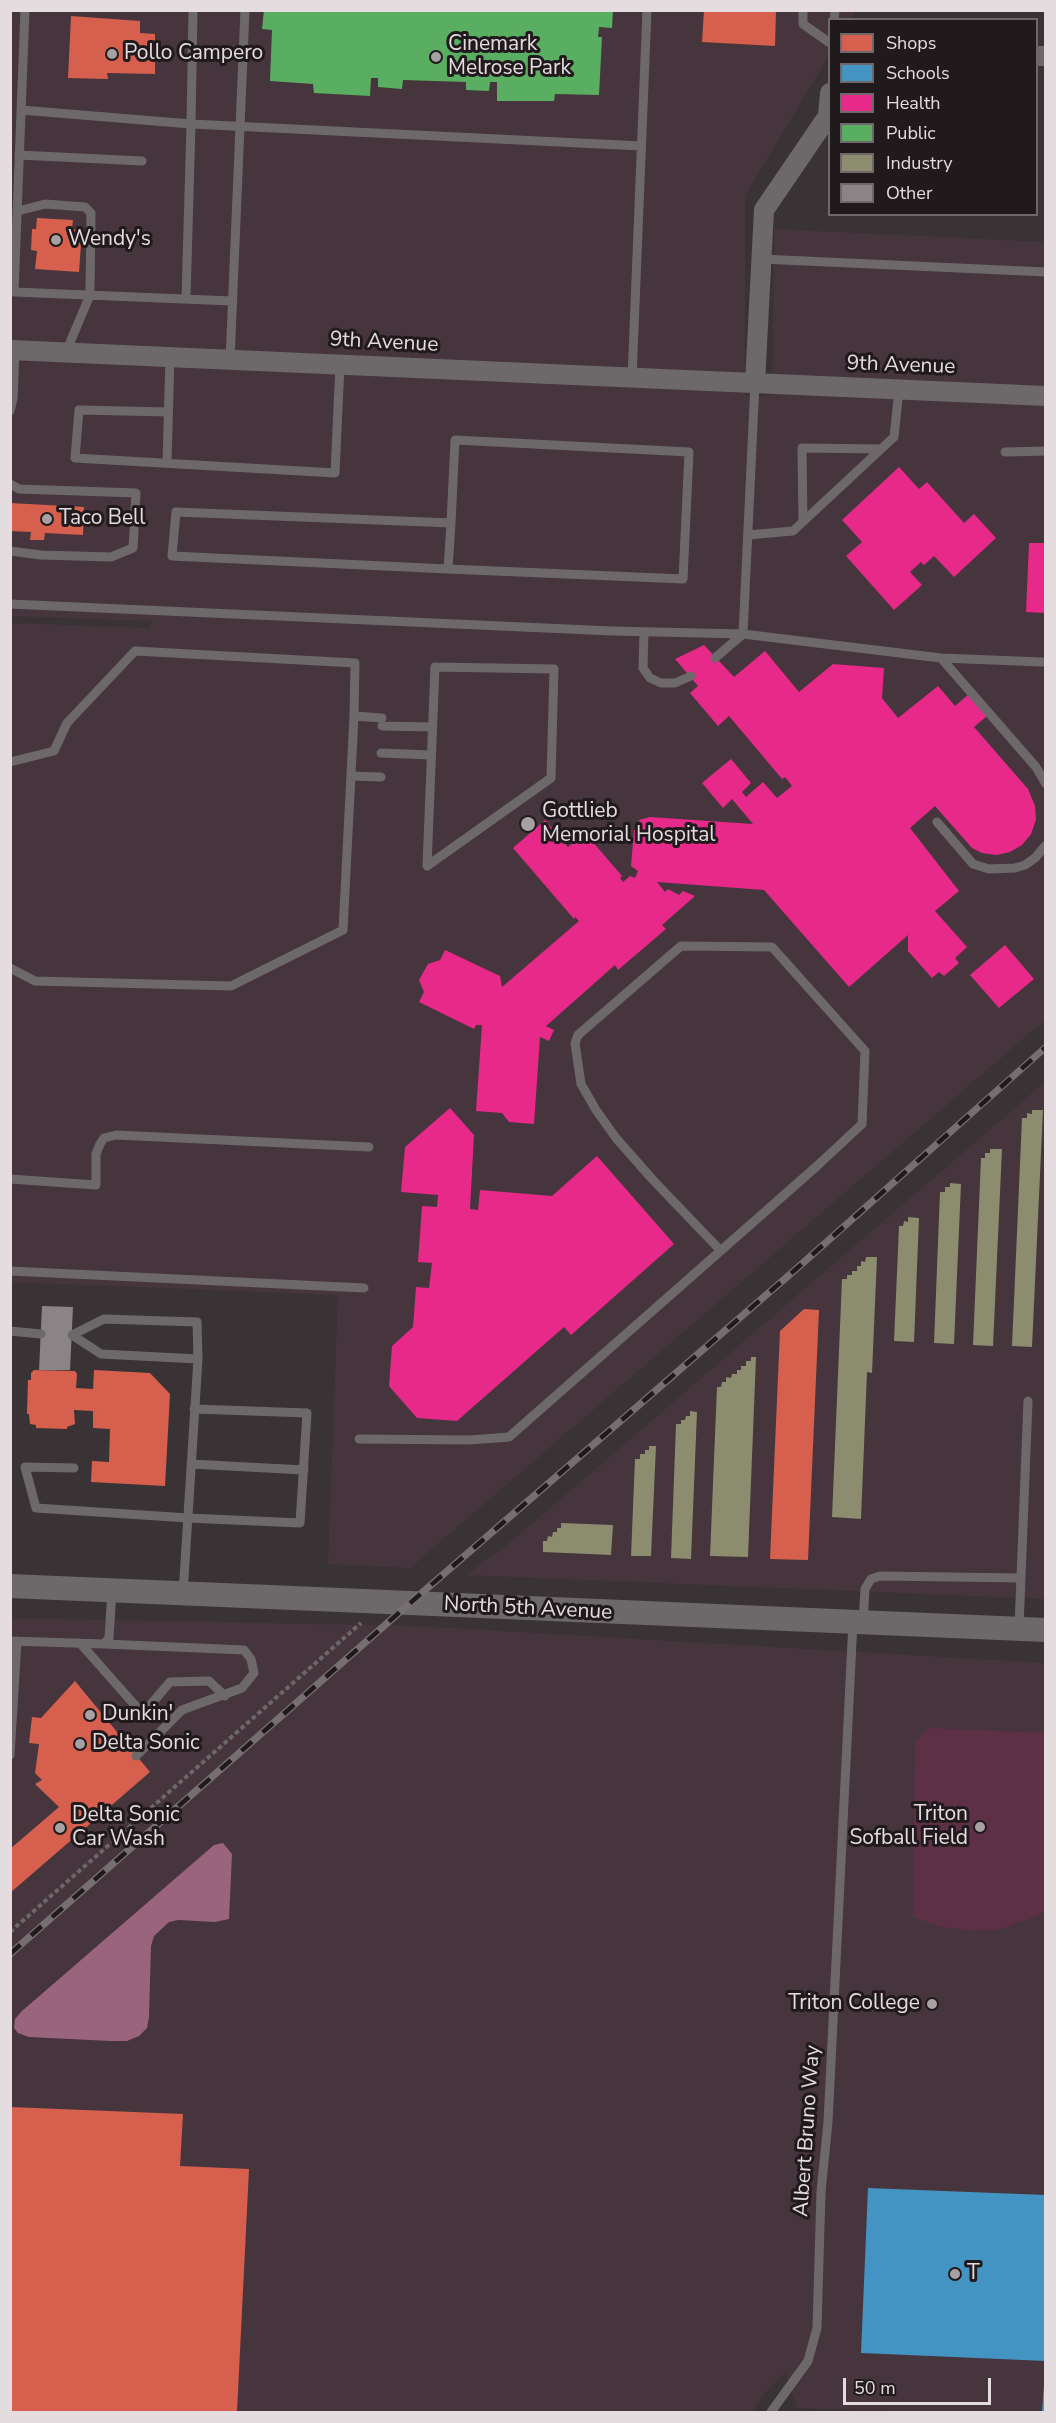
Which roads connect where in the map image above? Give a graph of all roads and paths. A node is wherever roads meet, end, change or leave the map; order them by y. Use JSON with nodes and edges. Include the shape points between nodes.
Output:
{"nodes":[{"id":1,"x":25,"y":10,"type":"edge"},
{"id":2,"x":193,"y":10,"type":"edge"},
{"id":3,"x":245,"y":10,"type":"edge"},
{"id":4,"x":647,"y":10,"type":"edge"},
{"id":5,"x":803,"y":10,"type":"edge"},
{"id":6,"x":828,"y":43,"type":"edge"},
{"id":7,"x":21,"y":110,"type":"junction"},
{"id":8,"x":828,"y":116,"type":"edge"},
{"id":9,"x":191,"y":124,"type":"junction"},
{"id":10,"x":240,"y":127,"type":"junction"},
{"id":11,"x":642,"y":146,"type":"junction"},
{"id":12,"x":20,"y":155,"type":"junction"},
{"id":13,"x":142,"y":162,"type":"dead end"},
{"id":14,"x":18,"y":211,"type":"junction"},
{"id":15,"x":761,"y":259,"type":"junction"},
{"id":16,"x":1046,"y":272,"type":"edge"},
{"id":17,"x":90,"y":295,"type":"junction"},
{"id":18,"x":186,"y":299,"type":"junction"},
{"id":19,"x":232,"y":301,"type":"junction"},
{"id":20,"x":13,"y":350,"type":"edge"},
{"id":21,"x":66,"y":352,"type":"junction"},
{"id":22,"x":170,"y":357,"type":"junction"},
{"id":23,"x":230,"y":360,"type":"junction"},
{"id":24,"x":340,"y":365,"type":"junction"},
{"id":25,"x":632,"y":378,"type":"junction"},
{"id":26,"x":754,"y":383,"type":"junction"},
{"id":27,"x":899,"y":390,"type":"junction"},
{"id":28,"x":1046,"y":396,"type":"edge"},
{"id":29,"x":10,"y":411,"type":"edge"},
{"id":30,"x":168,"y":412,"type":"junction"},
{"id":31,"x":881,"y":449,"type":"junction"},
{"id":32,"x":1005,"y":452,"type":"dead end"},
{"id":33,"x":1046,"y":452,"type":"edge"},
{"id":34,"x":167,"y":463,"type":"junction"},
{"id":35,"x":10,"y":484,"type":"edge"},
{"id":36,"x":803,"y":522,"type":"junction"},
{"id":37,"x":451,"y":523,"type":"junction"},
{"id":38,"x":748,"y":535,"type":"junction"},
{"id":39,"x":10,"y":551,"type":"edge"},
{"id":40,"x":448,"y":569,"type":"junction"},
{"id":41,"x":10,"y":604,"type":"edge"},
{"id":42,"x":644,"y":632,"type":"junction"},
{"id":43,"x":743,"y":634,"type":"junction"},
{"id":44,"x":715,"y":658,"type":"dead end"},
{"id":45,"x":941,"y":658,"type":"junction"},
{"id":46,"x":1042,"y":662,"type":"dead end"},
{"id":47,"x":691,"y":676,"type":"dead end"},
{"id":48,"x":354,"y":716,"type":"junction"},
{"id":49,"x":432,"y":728,"type":"junction"},
{"id":50,"x":381,"y":753,"type":"dead end"},
{"id":51,"x":430,"y":754,"type":"junction"},
{"id":52,"x":10,"y":762,"type":"edge"},
{"id":53,"x":351,"y":776,"type":"junction"},
{"id":54,"x":381,"y":777,"type":"dead end"},
{"id":55,"x":1046,"y":784,"type":"edge"},
{"id":56,"x":937,"y":822,"type":"dead end"},
{"id":57,"x":1046,"y":845,"type":"edge"},
{"id":58,"x":10,"y":968,"type":"edge"},
{"id":59,"x":369,"y":1147,"type":"dead end"},
{"id":60,"x":10,"y":1179,"type":"edge"},
{"id":61,"x":720,"y":1250,"type":"junction"},
{"id":62,"x":10,"y":1271,"type":"edge"},
{"id":63,"x":364,"y":1288,"type":"dead end"},
{"id":64,"x":10,"y":1331,"type":"edge"},
{"id":65,"x":40,"y":1334,"type":"dead end"},
{"id":66,"x":198,"y":1359,"type":"junction"},
{"id":67,"x":1028,"y":1401,"type":"dead end"},
{"id":68,"x":194,"y":1409,"type":"junction"},
{"id":69,"x":359,"y":1439,"type":"dead end"},
{"id":70,"x":191,"y":1464,"type":"junction"},
{"id":71,"x":74,"y":1468,"type":"dead end"},
{"id":72,"x":304,"y":1470,"type":"junction"},
{"id":73,"x":188,"y":1518,"type":"junction"},
{"id":74,"x":1021,"y":1578,"type":"junction"},
{"id":75,"x":10,"y":1586,"type":"edge"},
{"id":76,"x":112,"y":1591,"type":"junction"},
{"id":77,"x":183,"y":1594,"type":"junction"},
{"id":78,"x":385,"y":1602,"type":"junction"},
{"id":79,"x":858,"y":1623,"type":"junction"},
{"id":80,"x":1019,"y":1629,"type":"junction"},
{"id":81,"x":1046,"y":1630,"type":"edge"},
{"id":82,"x":14,"y":1641,"type":"edge"},
{"id":83,"x":80,"y":1643,"type":"junction"},
{"id":84,"x":104,"y":1644,"type":"junction"},
{"id":85,"x":225,"y":1696,"type":"junction"},
{"id":86,"x":10,"y":1755,"type":"edge"},
{"id":87,"x":136,"y":1756,"type":"dead end"},
{"id":88,"x":10,"y":1932,"type":"edge"},
{"id":89,"x":771,"y":2412,"type":"edge"}],
"edges":[{"from":1,"to":7,"type":"lane"},
{"from":2,"to":9,"type":"lane"},
{"from":3,"to":10,"type":"lane"},
{"from":4,"to":11,"type":"lane"},
{"from":5,"to":6,"type":"lane","via":[[802,24]]},
{"from":7,"to":9,"type":"lane"},
{"from":7,"to":12,"type":"lane"},
{"from":8,"to":15,"type":"street","via":[[764,210]]},
{"from":9,"to":10,"type":"lane"},
{"from":9,"to":18,"type":"lane"},
{"from":10,"to":11,"type":"lane"},
{"from":10,"to":19,"type":"lane"},
{"from":11,"to":25,"type":"lane"},
{"from":12,"to":13,"type":"lane"},
{"from":12,"to":14,"type":"lane"},
{"from":14,"to":17,"type":"lane","via":[[14,292]]},
{"from":14,"to":17,"type":"lane","via":[[45,204],[85,207],[92,213]]},
{"from":15,"to":16,"type":"lane"},
{"from":15,"to":26,"type":"street"},
{"from":17,"to":18,"type":"lane"},
{"from":17,"to":21,"type":"lane"},
{"from":18,"to":19,"type":"lane"},
{"from":19,"to":23,"type":"lane"},
{"from":20,"to":21,"type":"street","name":"9th Avenue"},
{"from":20,"to":29,"type":"lane"},
{"from":21,"to":22,"type":"street","name":"9th Avenue"},
{"from":22,"to":23,"type":"street","name":"9th Avenue"},
{"from":22,"to":30,"type":"lane"},
{"from":23,"to":24,"type":"street","name":"9th Avenue"},
{"from":24,"to":25,"type":"street","name":"9th Avenue"},
{"from":24,"to":34,"type":"lane","via":[[335,473]]},
{"from":25,"to":26,"type":"street","name":"9th Avenue"},
{"from":26,"to":27,"type":"street","name":"9th Avenue"},
{"from":26,"to":38,"type":"lane"},
{"from":27,"to":28,"type":"street","name":"9th Avenue"},
{"from":27,"to":31,"type":"lane","via":[[894,437]]},
{"from":30,"to":34,"type":"lane"},
{"from":30,"to":34,"type":"lane","via":[[79,410],[75,458]]},
{"from":31,"to":36,"type":"lane"},
{"from":31,"to":36,"type":"lane","via":[[802,447]]},
{"from":32,"to":33,"type":"lane"},
{"from":35,"to":39,"type":"lane","via":[[19,489],[136,493],[133,549],[111,557]]},
{"from":36,"to":38,"type":"lane","via":[[794,531]]},
{"from":37,"to":40,"type":"lane"},
{"from":37,"to":40,"type":"lane","via":[[176,512],[172,556]]},
{"from":37,"to":40,"type":"lane","via":[[455,440],[689,452],[683,579]]},
{"from":38,"to":43,"type":"lane"},
{"from":41,"to":42,"type":"lane"},
{"from":42,"to":43,"type":"lane"},
{"from":42,"to":47,"type":"lane","via":[[643,668],[650,678],[675,684]]},
{"from":43,"to":44,"type":"lane"},
{"from":43,"to":45,"type":"lane"},
{"from":45,"to":46,"type":"lane"},
{"from":45,"to":55,"type":"lane"},
{"from":48,"to":49,"type":"lane"},
{"from":48,"to":52,"type":"lane","via":[[355,663],[135,651],[67,723],[54,751]]},
{"from":48,"to":53,"type":"lane"},
{"from":49,"to":51,"type":"lane"},
{"from":49,"to":51,"type":"lane","via":[[435,667],[554,669],[551,778],[427,866]]},
{"from":50,"to":51,"type":"lane"},
{"from":53,"to":54,"type":"lane"},
{"from":53,"to":58,"type":"lane","via":[[343,930],[231,986],[35,981]]},
{"from":56,"to":57,"type":"lane","via":[[973,864],[989,869],[1024,865]]},
{"from":59,"to":60,"type":"lane","via":[[111,1136],[105,1138],[96,1154],[96,1185]]},
{"from":61,"to":61,"type":"lane","via":[[862,1124],[865,1051],[772,947],[681,946],[578,1035],[575,1043],[581,1084],[596,1110],[631,1155]]},
{"from":61,"to":69,"type":"lane","via":[[509,1437]]},
{"from":62,"to":63,"type":"lane"},
{"from":64,"to":65,"type":"lane"},
{"from":66,"to":66,"type":"lane","via":[[197,1322],[104,1319],[72,1335],[101,1354]]},
{"from":66,"to":68,"type":"lane"},
{"from":67,"to":74,"type":"lane"},
{"from":68,"to":70,"type":"lane"},
{"from":68,"to":72,"type":"lane","via":[[307,1413]]},
{"from":70,"to":72,"type":"lane"},
{"from":70,"to":73,"type":"lane"},
{"from":71,"to":73,"type":"lane","via":[[25,1467],[36,1508]]},
{"from":72,"to":73,"type":"lane","via":[[300,1523]]},
{"from":73,"to":77,"type":"lane"},
{"from":74,"to":79,"type":"lane","name":"Albert Bruno Way","via":[[880,1576],[871,1579],[865,1589]]},
{"from":74,"to":80,"type":"lane"},
{"from":75,"to":76,"type":"street","name":"North 5th Avenue"},
{"from":76,"to":77,"type":"street","name":"North 5th Avenue"},
{"from":76,"to":84,"type":"lane","via":[[109,1638]]},
{"from":77,"to":78,"type":"street","name":"North 5th Avenue"},
{"from":78,"to":79,"type":"street","name":"North 5th Avenue"},
{"from":78,"to":88,"type":"path"},
{"from":79,"to":80,"type":"street","name":"North 5th Avenue"},
{"from":79,"to":89,"type":"lane","name":"Albert Bruno Way","via":[[821,2192],[817,2328],[808,2361]]},
{"from":80,"to":81,"type":"street","name":"North 5th Avenue"},
{"from":82,"to":83,"type":"lane"},
{"from":82,"to":86,"type":"lane"},
{"from":83,"to":84,"type":"lane"},
{"from":83,"to":85,"type":"lane","via":[[140,1711],[146,1710],[170,1682],[209,1681]]},
{"from":84,"to":85,"type":"lane","via":[[244,1650],[254,1672],[242,1688]]},
{"from":85,"to":87,"type":"lane","via":[[209,1698],[182,1710]]}]}
